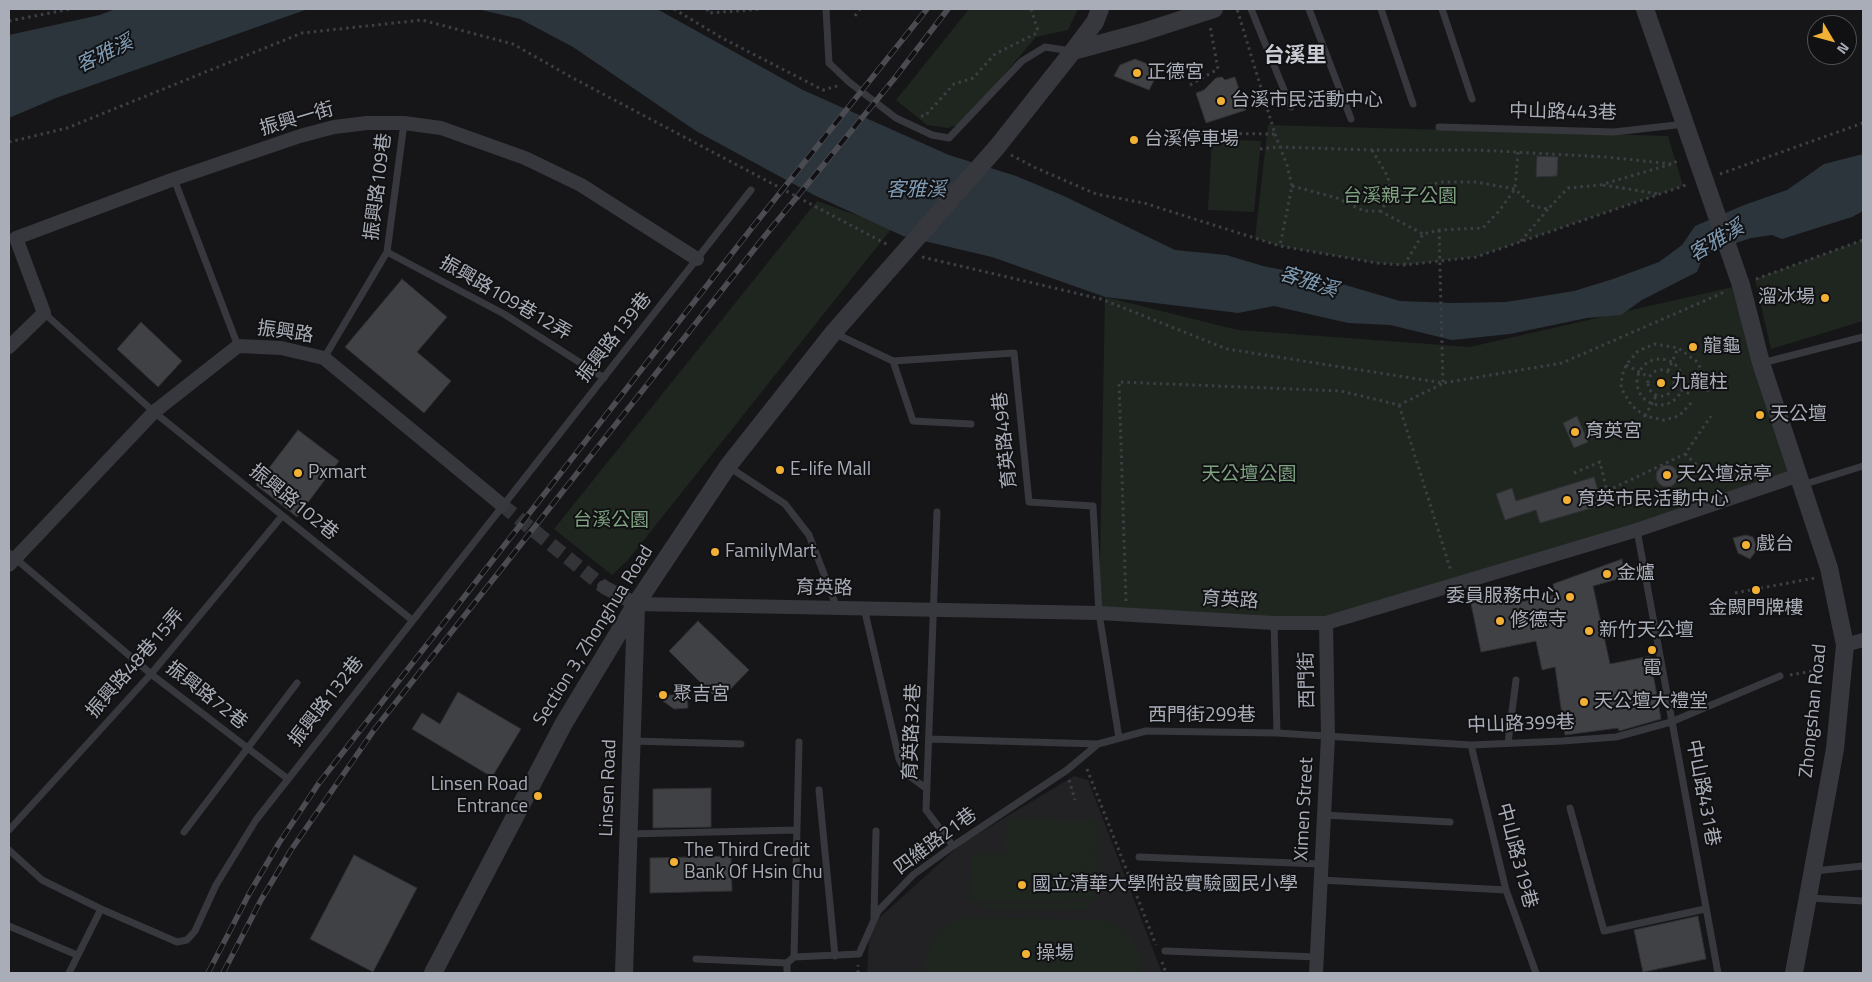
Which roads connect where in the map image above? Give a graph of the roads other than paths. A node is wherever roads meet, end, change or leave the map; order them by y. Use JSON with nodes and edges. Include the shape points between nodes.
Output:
{"nodes":[{"id":1,"x":826,"y":9,"type":"edge"},
{"id":2,"x":1100,"y":9,"type":"edge"},
{"id":3,"x":1251,"y":9,"type":"edge"},
{"id":4,"x":1309,"y":9,"type":"edge"},
{"id":5,"x":1381,"y":9,"type":"edge"},
{"id":6,"x":1442,"y":9,"type":"edge"},
{"id":7,"x":1645,"y":9,"type":"edge"},
{"id":8,"x":1210,"y":10,"type":"edge"},
{"id":9,"x":1074,"y":51,"type":"junction"},
{"id":10,"x":1472,"y":99,"type":"dead end"},
{"id":11,"x":1413,"y":104,"type":"dead end"},
{"id":12,"x":1290,"y":106,"type":"dead end"},
{"id":13,"x":1351,"y":119,"type":"dead end"},
{"id":14,"x":404,"y":123,"type":"junction"},
{"id":15,"x":1685,"y":124,"type":"junction"},
{"id":16,"x":1439,"y":127,"type":"dead end"},
{"id":17,"x":174,"y":179,"type":"junction"},
{"id":18,"x":751,"y":190,"type":"dead end"},
{"id":19,"x":387,"y":252,"type":"junction"},
{"id":20,"x":697,"y":259,"type":"junction"},
{"id":21,"x":44,"y":312,"type":"junction"},
{"id":22,"x":833,"y":333,"type":"junction"},
{"id":23,"x":1863,"y":337,"type":"edge"},
{"id":24,"x":238,"y":346,"type":"junction"},
{"id":25,"x":9,"y":347,"type":"edge"},
{"id":26,"x":324,"y":358,"type":"junction"},
{"id":27,"x":893,"y":361,"type":"junction"},
{"id":28,"x":1761,"y":364,"type":"junction"},
{"id":29,"x":604,"y":378,"type":"junction"},
{"id":30,"x":154,"y":412,"type":"junction"},
{"id":31,"x":971,"y":424,"type":"dead end"},
{"id":32,"x":728,"y":466,"type":"junction"},
{"id":33,"x":1863,"y":466,"type":"edge"},
{"id":34,"x":1800,"y":480,"type":"junction"},
{"id":35,"x":502,"y":505,"type":"junction"},
{"id":36,"x":938,"y":512,"type":"dead end"},
{"id":37,"x":282,"y":516,"type":"junction"},
{"id":38,"x":1637,"y":530,"type":"junction"},
{"id":39,"x":11,"y":559,"type":"edge"},
{"id":40,"x":604,"y":587,"type":"tunnel mouth"},
{"id":41,"x":636,"y":604,"type":"junction"},
{"id":42,"x":837,"y":608,"type":"junction"},
{"id":43,"x":864,"y":608,"type":"junction"},
{"id":44,"x":934,"y":609,"type":"junction"},
{"id":45,"x":1099,"y":613,"type":"junction"},
{"id":46,"x":412,"y":620,"type":"junction"},
{"id":47,"x":1274,"y":623,"type":"junction"},
{"id":48,"x":1326,"y":623,"type":"junction"},
{"id":49,"x":1863,"y":640,"type":"edge"},
{"id":50,"x":1845,"y":645,"type":"junction"},
{"id":51,"x":595,"y":671,"type":"junction"},
{"id":52,"x":634,"y":673,"type":"junction"},
{"id":53,"x":151,"y":674,"type":"junction"},
{"id":54,"x":1780,"y":676,"type":"road end"},
{"id":55,"x":1516,"y":680,"type":"dead end"},
{"id":56,"x":297,"y":683,"type":"dead end"},
{"id":57,"x":1671,"y":722,"type":"junction"},
{"id":58,"x":1277,"y":733,"type":"junction"},
{"id":59,"x":1328,"y":737,"type":"junction"},
{"id":60,"x":1119,"y":738,"type":"junction"},
{"id":61,"x":929,"y":739,"type":"junction"},
{"id":62,"x":632,"y":742,"type":"junction"},
{"id":63,"x":799,"y":742,"type":"dead end"},
{"id":64,"x":1508,"y":743,"type":"junction"},
{"id":65,"x":741,"y":744,"type":"dead end"},
{"id":66,"x":1098,"y":744,"type":"junction"},
{"id":67,"x":1471,"y":745,"type":"junction"},
{"id":68,"x":248,"y":748,"type":"junction"},
{"id":69,"x":288,"y":779,"type":"junction"},
{"id":70,"x":927,"y":789,"type":"junction"},
{"id":71,"x":819,"y":790,"type":"dead end"},
{"id":72,"x":1570,"y":808,"type":"dead end"},
{"id":73,"x":1323,"y":815,"type":"junction"},
{"id":74,"x":1450,"y":822,"type":"dead end"},
{"id":75,"x":9,"y":830,"type":"edge"},
{"id":76,"x":796,"y":830,"type":"junction"},
{"id":77,"x":876,"y":831,"type":"dead end"},
{"id":78,"x":184,"y":832,"type":"dead end"},
{"id":79,"x":628,"y":834,"type":"junction"},
{"id":80,"x":953,"y":846,"type":"junction"},
{"id":81,"x":9,"y":850,"type":"edge"},
{"id":82,"x":1139,"y":857,"type":"dead end"},
{"id":83,"x":1320,"y":864,"type":"junction"},
{"id":84,"x":1863,"y":866,"type":"edge"},
{"id":85,"x":1813,"y":871,"type":"junction"},
{"id":86,"x":1320,"y":880,"type":"junction"},
{"id":87,"x":1506,"y":890,"type":"junction"},
{"id":88,"x":1808,"y":898,"type":"junction"},
{"id":89,"x":1863,"y":901,"type":"edge"},
{"id":90,"x":101,"y":909,"type":"junction"},
{"id":91,"x":1706,"y":909,"type":"junction"},
{"id":92,"x":874,"y":917,"type":"junction"},
{"id":93,"x":9,"y":926,"type":"edge"},
{"id":94,"x":1162,"y":951,"type":"road end"},
{"id":95,"x":77,"y":955,"type":"junction"},
{"id":96,"x":834,"y":956,"type":"junction"},
{"id":97,"x":794,"y":957,"type":"junction"},
{"id":98,"x":1317,"y":957,"type":"junction"},
{"id":99,"x":696,"y":959,"type":"dead end"},
{"id":100,"x":787,"y":963,"type":"junction"},
{"id":101,"x":1534,"y":972,"type":"edge"},
{"id":102,"x":69,"y":973,"type":"edge"},
{"id":103,"x":433,"y":973,"type":"edge"},
{"id":104,"x":624,"y":973,"type":"edge"},
{"id":105,"x":787,"y":973,"type":"edge"},
{"id":106,"x":1316,"y":973,"type":"edge"},
{"id":107,"x":1718,"y":973,"type":"edge"},
{"id":108,"x":1794,"y":973,"type":"edge"}],
"edges":[{"from":1,"to":9,"type":"lane","via":[[829,63],[899,120],[932,135],[949,138],[1022,61],[1045,47]]},
{"from":2,"to":9,"type":"street","via":[[1095,22]]},
{"from":3,"to":12,"type":"lane"},
{"from":4,"to":13,"type":"lane"},
{"from":5,"to":11,"type":"lane"},
{"from":6,"to":10,"type":"lane"},
{"from":7,"to":15,"type":"street"},
{"from":8,"to":9,"type":"street"},
{"from":9,"to":22,"type":"street","name":"Section 3, Zhonghua Road","via":[[997,147]]},
{"from":14,"to":17,"type":"street","name":"振興一街","via":[[334,127]]},
{"from":14,"to":19,"type":"lane","name":"振興路109巷"},
{"from":14,"to":20,"type":"street","name":"振興一街","via":[[441,128],[525,158],[582,185]]},
{"from":15,"to":16,"type":"lane","name":"中山路443巷","via":[[1614,132]]},
{"from":15,"to":28,"type":"street","name":"Zhongshan Road","via":[[1740,285]]},
{"from":17,"to":21,"type":"street","name":"振興一街","via":[[16,238]]},
{"from":17,"to":24,"type":"lane"},
{"from":18,"to":20,"type":"lane","name":"振興路139巷"},
{"from":19,"to":26,"type":"lane","name":"振興路109巷"},
{"from":19,"to":29,"type":"lane","name":"振興路109巷12弄","via":[[504,314]]},
{"from":20,"to":29,"type":"lane","name":"振興路139巷"},
{"from":21,"to":25,"type":"street"},
{"from":21,"to":30,"type":"lane","name":"振興路102巷"},
{"from":22,"to":27,"type":"lane"},
{"from":22,"to":32,"type":"street","name":"Section 3, Zhonghua Road"},
{"from":23,"to":28,"type":"lane"},
{"from":24,"to":26,"type":"street","name":"振興路","via":[[281,348]]},
{"from":24,"to":30,"type":"street","name":"振興路"},
{"from":26,"to":35,"type":"street","name":"振興路"},
{"from":27,"to":31,"type":"lane","via":[[913,421]]},
{"from":27,"to":45,"type":"lane","name":"育英路49巷","via":[[1014,352],[1029,502],[1093,506]]},
{"from":28,"to":34,"type":"street","name":"Zhongshan Road"},
{"from":29,"to":35,"type":"lane","name":"振興路139巷"},
{"from":30,"to":37,"type":"lane","name":"振興路102巷"},
{"from":30,"to":39,"type":"street","name":"振興路"},
{"from":32,"to":41,"type":"street","name":"Section 3, Zhonghua Road"},
{"from":32,"to":42,"type":"lane","via":[[785,504],[809,535]]},
{"from":33,"to":34,"type":"lane"},
{"from":34,"to":38,"type":"street","name":"育英路"},
{"from":34,"to":50,"type":"street","name":"Zhongshan Road","via":[[1830,575]]},
{"from":35,"to":46,"type":"lane","name":"振興路132巷"},
{"from":36,"to":44,"type":"lane","name":"育英路32巷"},
{"from":37,"to":46,"type":"lane","name":"振興路102巷"},
{"from":37,"to":53,"type":"lane","name":"振興路48巷15弄"},
{"from":38,"to":48,"type":"street","name":"育英路"},
{"from":38,"to":57,"type":"lane","name":"中山路431巷"},
{"from":39,"to":53,"type":"lane","name":"振興路72巷"},
{"from":40,"to":41,"type":"street"},
{"from":41,"to":42,"type":"street","name":"育英路"},
{"from":41,"to":51,"type":"street","name":"Section 3, Zhonghua Road"},
{"from":41,"to":52,"type":"street","name":"Linsen Road"},
{"from":42,"to":43,"type":"street","name":"育英路"},
{"from":43,"to":44,"type":"street","name":"育英路"},
{"from":43,"to":70,"type":"lane","via":[[899,759],[908,775]]},
{"from":44,"to":45,"type":"street","name":"育英路"},
{"from":44,"to":61,"type":"lane","name":"育英路32巷"},
{"from":45,"to":47,"type":"street","name":"育英路"},
{"from":45,"to":60,"type":"lane"},
{"from":46,"to":69,"type":"lane","name":"振興路132巷"},
{"from":47,"to":48,"type":"street","name":"育英路"},
{"from":47,"to":58,"type":"lane"},
{"from":48,"to":59,"type":"street","name":"西門街"},
{"from":49,"to":50,"type":"street"},
{"from":50,"to":85,"type":"street","name":"Zhongshan Road","via":[[1835,749]]},
{"from":51,"to":52,"type":"street","via":[[612,657],[621,657]]},
{"from":51,"to":103,"type":"street","name":"Section 3, Zhonghua Road","via":[[564,723]]},
{"from":52,"to":62,"type":"street","name":"Linsen Road"},
{"from":53,"to":68,"type":"lane","name":"振興路72巷"},
{"from":53,"to":75,"type":"lane","name":"振興路48巷15弄"},
{"from":54,"to":57,"type":"lane","name":"中山路399巷"},
{"from":55,"to":64,"type":"lane"},
{"from":56,"to":68,"type":"lane"},
{"from":57,"to":64,"type":"lane","name":"中山路399巷","via":[[1616,737]]},
{"from":57,"to":91,"type":"lane","name":"中山路431巷"},
{"from":58,"to":59,"type":"lane","name":"西門街299巷"},
{"from":58,"to":60,"type":"lane","name":"西門街299巷","via":[[1146,730]]},
{"from":59,"to":67,"type":"lane","name":"中山路399巷"},
{"from":59,"to":73,"type":"street","name":"Ximen Street"},
{"from":60,"to":66,"type":"lane","name":"西門街299巷"},
{"from":61,"to":66,"type":"lane","name":"西門街299巷"},
{"from":61,"to":70,"type":"lane","name":"育英路32巷"},
{"from":62,"to":65,"type":"lane"},
{"from":62,"to":79,"type":"street","name":"Linsen Road"},
{"from":63,"to":76,"type":"lane"},
{"from":64,"to":67,"type":"lane","name":"中山路399巷"},
{"from":66,"to":80,"type":"lane","name":"四維路21巷","via":[[1067,770]]},
{"from":67,"to":87,"type":"lane","name":"中山路319巷"},
{"from":68,"to":69,"type":"lane","name":"振興路72巷"},
{"from":68,"to":78,"type":"lane"},
{"from":69,"to":90,"type":"lane","name":"振興路132巷","via":[[236,850],[195,931],[187,940],[177,942]]},
{"from":70,"to":80,"type":"lane","name":"育英路32巷","via":[[926,810]]},
{"from":71,"to":96,"type":"lane"},
{"from":72,"to":91,"type":"lane","via":[[1604,931]]},
{"from":73,"to":74,"type":"lane"},
{"from":73,"to":83,"type":"street","name":"Ximen Street"},
{"from":76,"to":79,"type":"lane"},
{"from":76,"to":97,"type":"lane"},
{"from":77,"to":92,"type":"lane"},
{"from":79,"to":104,"type":"street","name":"Linsen Road"},
{"from":80,"to":92,"type":"lane","name":"四維路21巷","via":[[913,875]]},
{"from":81,"to":90,"type":"lane","via":[[42,880]]},
{"from":82,"to":83,"type":"lane"},
{"from":83,"to":86,"type":"street","name":"Ximen Street"},
{"from":84,"to":85,"type":"lane"},
{"from":85,"to":88,"type":"street","name":"Zhongshan Road"},
{"from":86,"to":87,"type":"lane"},
{"from":86,"to":98,"type":"street","name":"Ximen Street"},
{"from":87,"to":101,"type":"lane","name":"中山路319巷"},
{"from":88,"to":89,"type":"lane"},
{"from":88,"to":108,"type":"street","name":"Zhongshan Road"},
{"from":90,"to":95,"type":"lane"},
{"from":91,"to":107,"type":"lane","name":"中山路431巷"},
{"from":92,"to":96,"type":"lane","name":"四維路21巷","via":[[859,954]]},
{"from":93,"to":95,"type":"lane"},
{"from":94,"to":98,"type":"lane"},
{"from":95,"to":102,"type":"lane"},
{"from":96,"to":97,"type":"lane","name":"四維路21巷"},
{"from":97,"to":100,"type":"lane"},
{"from":98,"to":106,"type":"street","name":"Ximen Street"},
{"from":99,"to":100,"type":"lane"},
{"from":100,"to":105,"type":"lane"}]}
